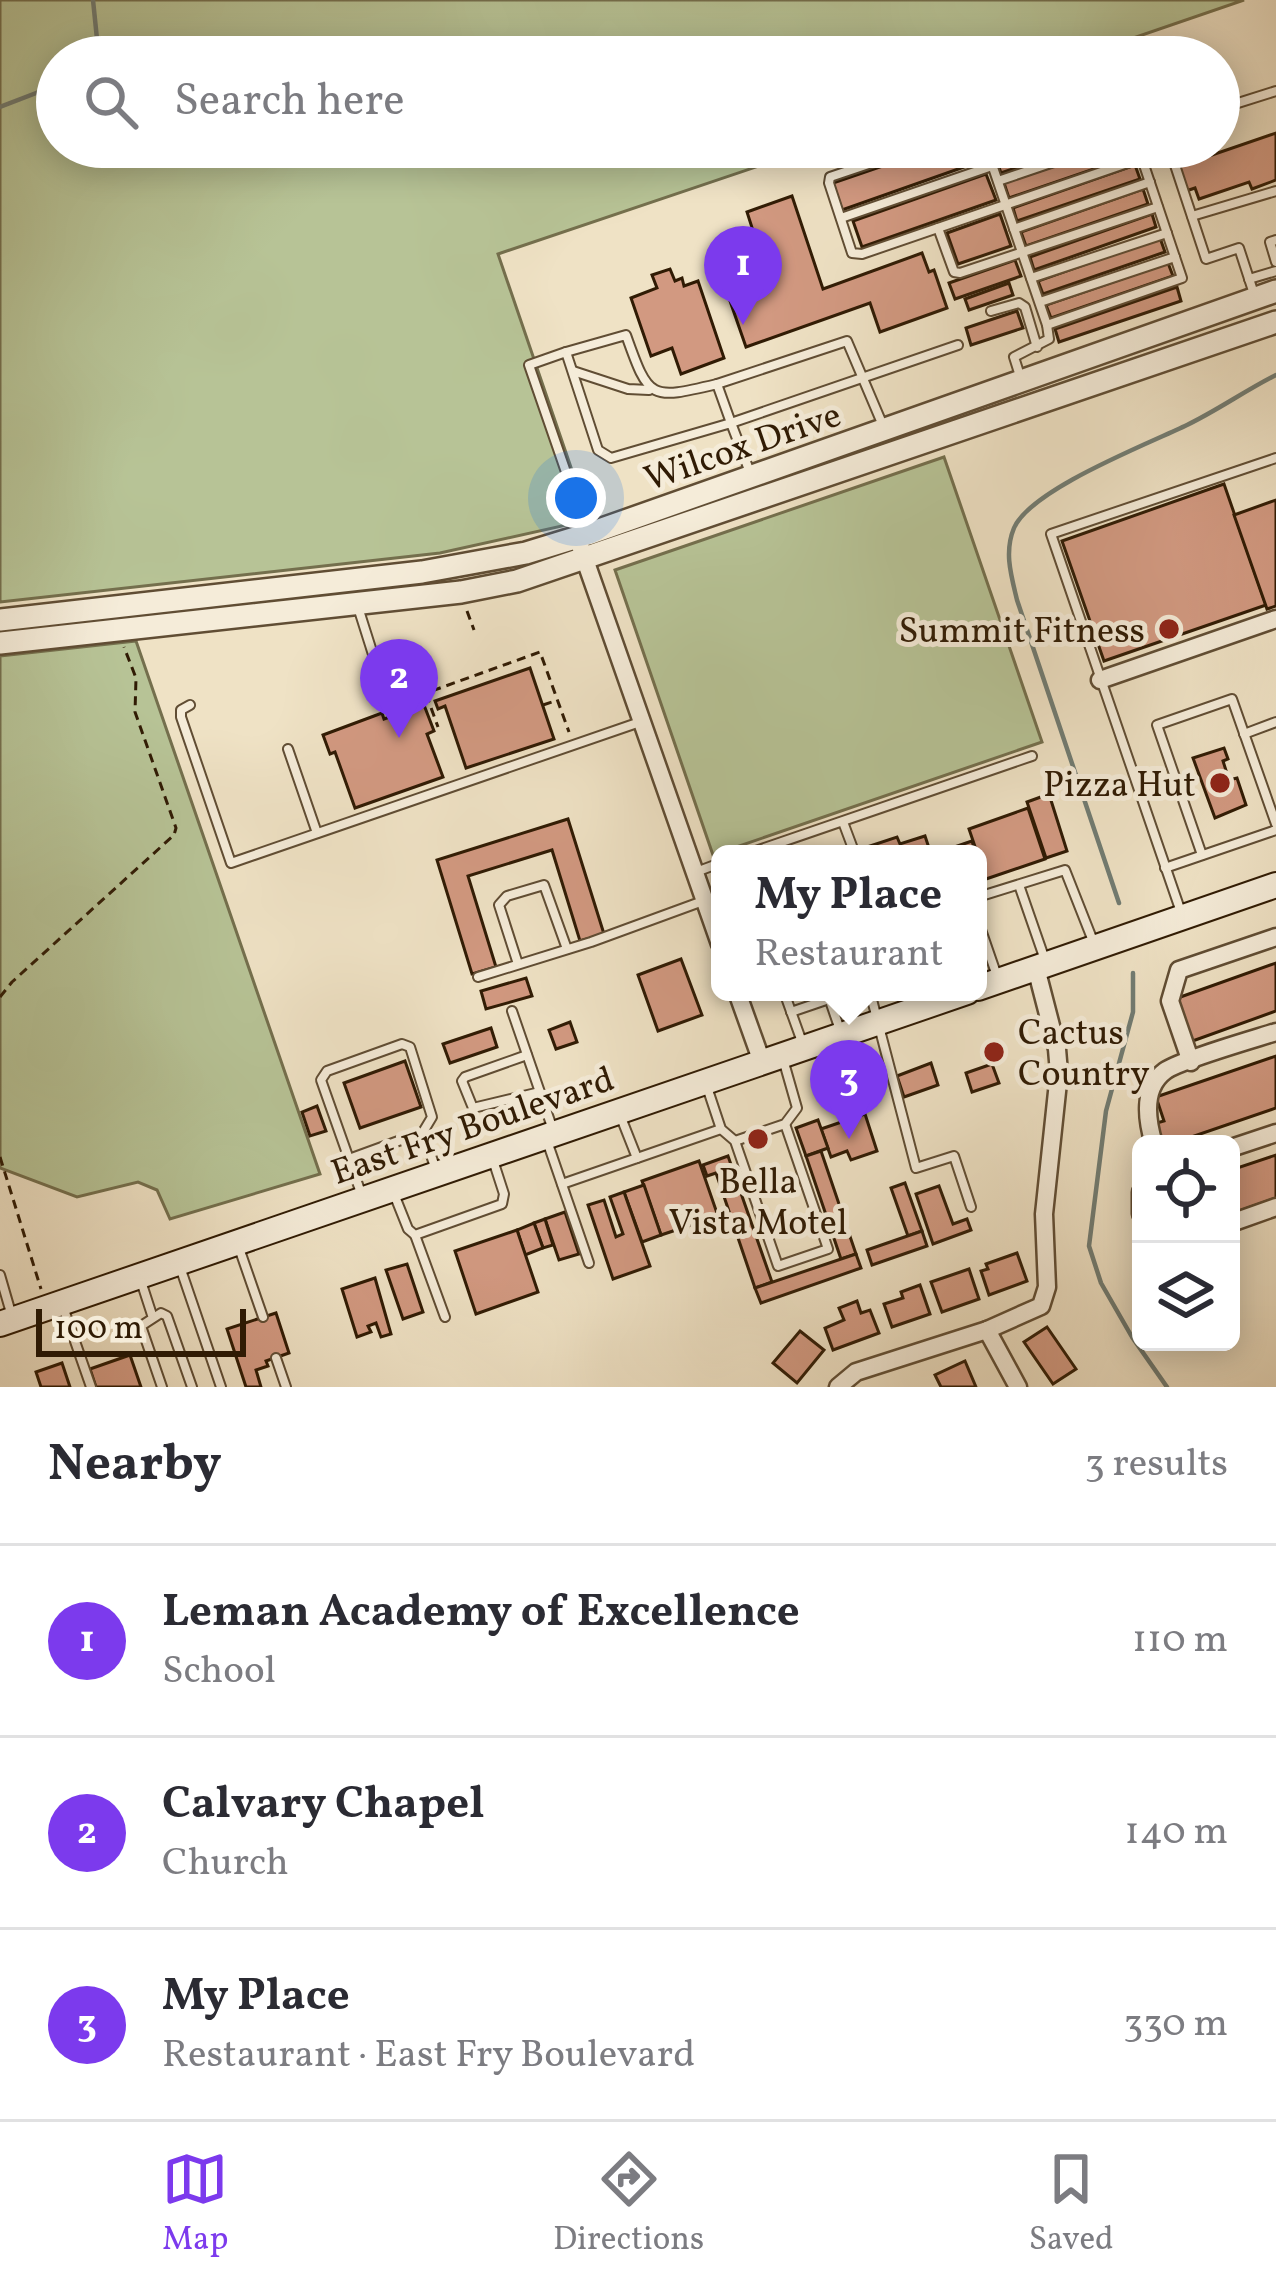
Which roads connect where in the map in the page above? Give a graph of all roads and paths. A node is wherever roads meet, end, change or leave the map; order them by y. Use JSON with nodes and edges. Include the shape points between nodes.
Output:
{"nodes":[{"id":1,"x":1276,"y":91,"type":"edge"},
{"id":2,"x":1240,"y":102,"type":"edge"},
{"id":3,"x":857,"y":168,"type":"edge"},
{"id":4,"x":986,"y":168,"type":"edge"},
{"id":5,"x":993,"y":168,"type":"edge"},
{"id":6,"x":1036,"y":168,"type":"edge"},
{"id":7,"x":1113,"y":168,"type":"edge"},
{"id":8,"x":1145,"y":168,"type":"edge"},
{"id":9,"x":1176,"y":168,"type":"edge"},
{"id":10,"x":998,"y":181,"type":"junction"},
{"id":11,"x":1150,"y":182,"type":"junction"},
{"id":12,"x":1276,"y":191,"type":"edge"},
{"id":13,"x":1006,"y":205,"type":"junction"},
{"id":14,"x":1158,"y":207,"type":"junction"},
{"id":15,"x":1192,"y":216,"type":"junction"},
{"id":16,"x":840,"y":218,"type":"junction"},
{"id":17,"x":938,"y":228,"type":"junction"},
{"id":18,"x":1014,"y":230,"type":"junction"},
{"id":19,"x":1167,"y":233,"type":"junction"},
{"id":20,"x":1276,"y":240,"type":"edge"},
{"id":21,"x":1022,"y":252,"type":"junction"},
{"id":22,"x":1175,"y":257,"type":"junction"},
{"id":23,"x":1276,"y":262,"type":"edge"},
{"id":24,"x":1276,"y":271,"type":"edge"},
{"id":25,"x":1031,"y":278,"type":"junction"},
{"id":26,"x":1260,"y":290,"type":"edge"},
{"id":27,"x":1040,"y":302,"type":"junction"},
{"id":28,"x":991,"y":311,"type":"dead end"},
{"id":29,"x":1276,"y":322,"type":"edge"},
{"id":30,"x":1047,"y":325,"type":"junction"},
{"id":31,"x":958,"y":345,"type":"dead end"},
{"id":32,"x":1036,"y":347,"type":"junction"},
{"id":33,"x":566,"y":352,"type":"junction"},
{"id":34,"x":573,"y":371,"type":"junction"},
{"id":35,"x":861,"y":378,"type":"junction"},
{"id":36,"x":1022,"y":381,"type":"junction"},
{"id":37,"x":716,"y":384,"type":"junction"},
{"id":38,"x":651,"y":390,"type":"junction"},
{"id":39,"x":730,"y":423,"type":"junction"},
{"id":40,"x":885,"y":430,"type":"junction"},
{"id":41,"x":1276,"y":458,"type":"edge"},
{"id":42,"x":751,"y":477,"type":"junction"},
{"id":43,"x":582,"y":536,"type":"junction"},
{"id":44,"x":584,"y":560,"type":"junction"},
{"id":45,"x":461,"y":592,"type":"junction"},
{"id":46,"x":357,"y":604,"type":"junction"},
{"id":47,"x":1276,"y":619,"type":"edge"},
{"id":48,"x":0,"y":620,"type":"edge"},
{"id":49,"x":117,"y":628,"type":"junction"},
{"id":50,"x":474,"y":630,"type":"dead end"},
{"id":51,"x":0,"y":643,"type":"edge"},
{"id":52,"x":489,"y":670,"type":"junction"},
{"id":53,"x":1100,"y":680,"type":"junction"},
{"id":54,"x":493,"y":682,"type":"dead end"},
{"id":55,"x":382,"y":683,"type":"dead end"},
{"id":56,"x":426,"y":693,"type":"junction"},
{"id":57,"x":404,"y":700,"type":"dead end"},
{"id":58,"x":557,"y":700,"type":"junction"},
{"id":59,"x":190,"y":705,"type":"dead end"},
{"id":60,"x":543,"y":705,"type":"dead end"},
{"id":61,"x":641,"y":722,"type":"junction"},
{"id":62,"x":1276,"y":722,"type":"edge"},
{"id":63,"x":438,"y":728,"type":"dead end"},
{"id":64,"x":1244,"y":734,"type":"junction"},
{"id":65,"x":573,"y":745,"type":"junction"},
{"id":66,"x":288,"y":749,"type":"dead end"},
{"id":67,"x":1032,"y":756,"type":"dead end"},
{"id":68,"x":843,"y":821,"type":"junction"},
{"id":69,"x":1276,"y":827,"type":"edge"},
{"id":70,"x":317,"y":833,"type":"junction"},
{"id":71,"x":775,"y":845,"type":"edge"},
{"id":72,"x":852,"y":845,"type":"edge"},
{"id":73,"x":1202,"y":855,"type":"junction"},
{"id":74,"x":711,"y":866,"type":"edge"},
{"id":75,"x":1165,"y":868,"type":"junction"},
{"id":76,"x":694,"y":872,"type":"junction"},
{"id":77,"x":1018,"y":885,"type":"junction"},
{"id":78,"x":1276,"y":886,"type":"edge"},
{"id":79,"x":987,"y":894,"type":"edge"},
{"id":80,"x":705,"y":901,"type":"junction"},
{"id":81,"x":1183,"y":917,"type":"junction"},
{"id":82,"x":711,"y":918,"type":"edge"},
{"id":83,"x":1276,"y":937,"type":"edge"},
{"id":84,"x":1096,"y":948,"type":"junction"},
{"id":85,"x":567,"y":949,"type":"junction"},
{"id":86,"x":518,"y":964,"type":"junction"},
{"id":87,"x":1041,"y":966,"type":"junction"},
{"id":88,"x":478,"y":977,"type":"dead end"},
{"id":89,"x":989,"y":984,"type":"edge"},
{"id":90,"x":0,"y":997,"type":"edge"},
{"id":91,"x":744,"y":1001,"type":"edge"},
{"id":92,"x":787,"y":1001,"type":"edge"},
{"id":93,"x":816,"y":1001,"type":"edge"},
{"id":94,"x":830,"y":1001,"type":"edge"},
{"id":95,"x":871,"y":1001,"type":"edge"},
{"id":96,"x":934,"y":1001,"type":"edge"},
{"id":97,"x":512,"y":1011,"type":"dead end"},
{"id":98,"x":791,"y":1012,"type":"junction"},
{"id":99,"x":875,"y":1024,"type":"junction"},
{"id":100,"x":1276,"y":1032,"type":"edge"},
{"id":101,"x":842,"y":1035,"type":"junction"},
{"id":102,"x":527,"y":1055,"type":"junction"},
{"id":103,"x":783,"y":1055,"type":"junction"},
{"id":104,"x":1190,"y":1062,"type":"junction"},
{"id":105,"x":705,"y":1082,"type":"junction"},
{"id":106,"x":540,"y":1092,"type":"junction"},
{"id":107,"x":619,"y":1112,"type":"junction"},
{"id":108,"x":785,"y":1124,"type":"junction"},
{"id":109,"x":721,"y":1129,"type":"junction"},
{"id":110,"x":424,"y":1132,"type":"junction"},
{"id":111,"x":1276,"y":1133,"type":"edge"},
{"id":112,"x":550,"y":1135,"type":"junction"},
{"id":113,"x":1152,"y":1135,"type":"edge"},
{"id":114,"x":735,"y":1141,"type":"junction"},
{"id":115,"x":1240,"y":1145,"type":"edge"},
{"id":116,"x":491,"y":1155,"type":"junction"},
{"id":117,"x":0,"y":1157,"type":"edge"},
{"id":118,"x":637,"y":1158,"type":"junction"},
{"id":119,"x":349,"y":1160,"type":"junction"},
{"id":120,"x":438,"y":1174,"type":"junction"},
{"id":121,"x":562,"y":1184,"type":"junction"},
{"id":122,"x":392,"y":1190,"type":"junction"},
{"id":123,"x":363,"y":1199,"type":"junction"},
{"id":124,"x":971,"y":1207,"type":"dead end"},
{"id":125,"x":1276,"y":1207,"type":"edge"},
{"id":126,"x":1240,"y":1219,"type":"edge"},
{"id":127,"x":415,"y":1235,"type":"junction"},
{"id":128,"x":237,"y":1243,"type":"junction"},
{"id":129,"x":178,"y":1263,"type":"junction"},
{"id":130,"x":589,"y":1263,"type":"dead end"},
{"id":131,"x":0,"y":1275,"type":"edge"},
{"id":132,"x":139,"y":1276,"type":"junction"},
{"id":133,"x":54,"y":1306,"type":"junction"},
{"id":134,"x":153,"y":1315,"type":"junction"},
{"id":135,"x":263,"y":1317,"type":"dead end"},
{"id":136,"x":445,"y":1317,"type":"dead end"},
{"id":137,"x":6,"y":1322,"type":"edge"},
{"id":138,"x":987,"y":1330,"type":"junction"},
{"id":139,"x":276,"y":1358,"type":"dead end"},
{"id":140,"x":838,"y":1386,"type":"edge"},
{"id":141,"x":91,"y":1387,"type":"edge"},
{"id":142,"x":162,"y":1387,"type":"edge"},
{"id":143,"x":192,"y":1387,"type":"edge"},
{"id":144,"x":221,"y":1387,"type":"edge"},
{"id":145,"x":286,"y":1387,"type":"edge"},
{"id":146,"x":1018,"y":1387,"type":"edge"}],
"edges":[{"from":1,"to":2,"type":"lane"},
{"from":3,"to":16,"type":"lane","via":[[830,177]]},
{"from":4,"to":16,"type":"lane"},
{"from":5,"to":10,"type":"lane"},
{"from":6,"to":10,"type":"lane"},
{"from":7,"to":13,"type":"lane"},
{"from":8,"to":11,"type":"lane"},
{"from":9,"to":15,"type":"lane"},
{"from":10,"to":13,"type":"lane"},
{"from":11,"to":14,"type":"lane"},
{"from":11,"to":18,"type":"lane"},
{"from":12,"to":15,"type":"lane"},
{"from":13,"to":17,"type":"lane"},
{"from":13,"to":18,"type":"lane"},
{"from":14,"to":19,"type":"lane"},
{"from":14,"to":21,"type":"lane"},
{"from":15,"to":26,"type":"lane","via":[[1206,259],[1239,248]]},
{"from":16,"to":17,"type":"lane","via":[[857,254]]},
{"from":17,"to":21,"type":"lane","via":[[954,272]]},
{"from":18,"to":21,"type":"lane"},
{"from":19,"to":22,"type":"lane"},
{"from":19,"to":25,"type":"lane"},
{"from":20,"to":23,"type":"lane"},
{"from":21,"to":25,"type":"lane"},
{"from":22,"to":27,"type":"lane"},
{"from":22,"to":30,"type":"lane","via":[[1180,281]]},
{"from":24,"to":26,"type":"lane"},
{"from":25,"to":27,"type":"lane"},
{"from":26,"to":36,"type":"street","name":"Wilcox Drive"},
{"from":27,"to":30,"type":"lane"},
{"from":28,"to":32,"type":"lane","via":[[1025,307]]},
{"from":29,"to":44,"type":"street","name":"Wilcox Drive"},
{"from":30,"to":32,"type":"lane","via":[[1049,339]]},
{"from":31,"to":35,"type":"lane"},
{"from":32,"to":36,"type":"lane","via":[[1014,357]]},
{"from":33,"to":34,"type":"lane"},
{"from":33,"to":38,"type":"lane","via":[[626,335]]},
{"from":33,"to":43,"type":"lane","via":[[529,365]]},
{"from":34,"to":38,"type":"lane"},
{"from":34,"to":39,"type":"lane","via":[[598,450],[611,458]]},
{"from":35,"to":37,"type":"lane","via":[[847,341]]},
{"from":35,"to":39,"type":"lane"},
{"from":35,"to":40,"type":"lane"},
{"from":36,"to":40,"type":"street","name":"Wilcox Drive"},
{"from":37,"to":38,"type":"lane","via":[[675,394]]},
{"from":37,"to":39,"type":"lane"},
{"from":39,"to":42,"type":"lane"},
{"from":40,"to":42,"type":"street","name":"Wilcox Drive"},
{"from":41,"to":53,"type":"lane","via":[[1051,534]]},
{"from":42,"to":43,"type":"street","name":"Wilcox Drive"},
{"from":43,"to":44,"type":"street"},
{"from":43,"to":48,"type":"street","name":"Wilcox Drive","via":[[422,572]]},
{"from":44,"to":45,"type":"street","name":"Wilcox Drive"},
{"from":44,"to":61,"type":"street"},
{"from":45,"to":46,"type":"street","name":"Wilcox Drive"},
{"from":45,"to":50,"type":"path"},
{"from":46,"to":49,"type":"street","name":"Wilcox Drive"},
{"from":46,"to":55,"type":"lane"},
{"from":47,"to":53,"type":"street"},
{"from":49,"to":51,"type":"street","name":"Wilcox Drive"},
{"from":49,"to":90,"type":"path","via":[[174,836]]},
{"from":52,"to":54,"type":"path"},
{"from":52,"to":56,"type":"path"},
{"from":52,"to":58,"type":"path","via":[[540,652]]},
{"from":53,"to":75,"type":"lane"},
{"from":56,"to":57,"type":"path"},
{"from":56,"to":63,"type":"path"},
{"from":58,"to":60,"type":"path"},
{"from":58,"to":65,"type":"path"},
{"from":59,"to":70,"type":"lane","via":[[181,717],[231,863]]},
{"from":61,"to":65,"type":"lane"},
{"from":61,"to":76,"type":"street"},
{"from":62,"to":64,"type":"lane"},
{"from":64,"to":69,"type":"lane"},
{"from":64,"to":73,"type":"lane","via":[[1232,699],[1157,725]]},
{"from":65,"to":70,"type":"lane"},
{"from":66,"to":70,"type":"lane"},
{"from":67,"to":68,"type":"lane"},
{"from":68,"to":71,"type":"lane"},
{"from":68,"to":72,"type":"lane"},
{"from":69,"to":73,"type":"lane"},
{"from":73,"to":75,"type":"lane"},
{"from":74,"to":76,"type":"lane"},
{"from":75,"to":81,"type":"lane"},
{"from":76,"to":80,"type":"street"},
{"from":77,"to":79,"type":"lane"},
{"from":77,"to":84,"type":"lane","via":[[1065,870]]},
{"from":77,"to":87,"type":"lane"},
{"from":78,"to":81,"type":"main road"},
{"from":80,"to":82,"type":"street"},
{"from":80,"to":85,"type":"lane"},
{"from":81,"to":84,"type":"main road"},
{"from":83,"to":104,"type":"street","via":[[1179,970],[1170,1001]]},
{"from":84,"to":87,"type":"main road"},
{"from":85,"to":86,"type":"lane"},
{"from":85,"to":86,"type":"lane","via":[[544,885],[507,896],[500,905]]},
{"from":86,"to":88,"type":"lane"},
{"from":87,"to":89,"type":"main road"},
{"from":87,"to":138,"type":"street","via":[[1059,1073],[1044,1214],[1047,1287],[1041,1306]]},
{"from":91,"to":103,"type":"street"},
{"from":92,"to":98,"type":"lane"},
{"from":93,"to":98,"type":"lane"},
{"from":94,"to":101,"type":"lane"},
{"from":95,"to":99,"type":"lane"},
{"from":96,"to":99,"type":"main road","name":"East Fry Boulevard"},
{"from":97,"to":102,"type":"lane"},
{"from":98,"to":103,"type":"lane"},
{"from":99,"to":101,"type":"main road","name":"East Fry Boulevard"},
{"from":99,"to":124,"type":"lane","via":[[916,1168],[954,1156]]},
{"from":100,"to":104,"type":"street"},
{"from":101,"to":103,"type":"main road","name":"East Fry Boulevard"},
{"from":102,"to":106,"type":"lane"},
{"from":102,"to":106,"type":"lane","via":[[466,1076],[466,1100],[484,1108]]},
{"from":103,"to":105,"type":"main road","name":"East Fry Boulevard"},
{"from":103,"to":108,"type":"lane","via":[[797,1108]]},
{"from":104,"to":113,"type":"street","via":[[1165,1071],[1151,1090]]},
{"from":105,"to":107,"type":"main road","name":"East Fry Boulevard"},
{"from":105,"to":109,"type":"lane"},
{"from":106,"to":112,"type":"lane"},
{"from":107,"to":112,"type":"main road","name":"East Fry Boulevard"},
{"from":107,"to":118,"type":"lane"},
{"from":108,"to":114,"type":"lane"},
{"from":108,"to":114,"type":"lane","via":[[828,1249],[795,1261],[778,1266]]},
{"from":109,"to":114,"type":"lane"},
{"from":109,"to":118,"type":"lane"},
{"from":110,"to":119,"type":"lane"},
{"from":110,"to":119,"type":"lane","via":[[432,1118],[410,1047],[327,1071],[321,1080]]},
{"from":110,"to":120,"type":"lane"},
{"from":111,"to":115,"type":"street"},
{"from":112,"to":116,"type":"main road","name":"East Fry Boulevard"},
{"from":112,"to":121,"type":"lane"},
{"from":116,"to":120,"type":"main road","name":"East Fry Boulevard"},
{"from":116,"to":127,"type":"lane","via":[[502,1204]]},
{"from":117,"to":133,"type":"path"},
{"from":118,"to":121,"type":"lane"},
{"from":119,"to":123,"type":"lane"},
{"from":120,"to":122,"type":"main road","name":"East Fry Boulevard"},
{"from":121,"to":130,"type":"lane"},
{"from":122,"to":123,"type":"main road","name":"East Fry Boulevard"},
{"from":122,"to":127,"type":"lane"},
{"from":123,"to":128,"type":"main road","name":"East Fry Boulevard"},
{"from":125,"to":126,"type":"street"},
{"from":127,"to":136,"type":"lane"},
{"from":128,"to":129,"type":"main road","name":"East Fry Boulevard"},
{"from":128,"to":135,"type":"lane"},
{"from":129,"to":132,"type":"main road","name":"East Fry Boulevard"},
{"from":129,"to":144,"type":"lane"},
{"from":131,"to":137,"type":"lane"},
{"from":132,"to":133,"type":"main road","name":"East Fry Boulevard"},
{"from":132,"to":134,"type":"lane"},
{"from":133,"to":137,"type":"main road","name":"East Fry Boulevard"},
{"from":133,"to":141,"type":"lane"},
{"from":134,"to":142,"type":"lane","via":[[141,1326]]},
{"from":134,"to":143,"type":"lane","via":[[167,1316]]},
{"from":138,"to":140,"type":"street","via":[[856,1372]]},
{"from":138,"to":146,"type":"street"},
{"from":139,"to":145,"type":"lane"}]}
